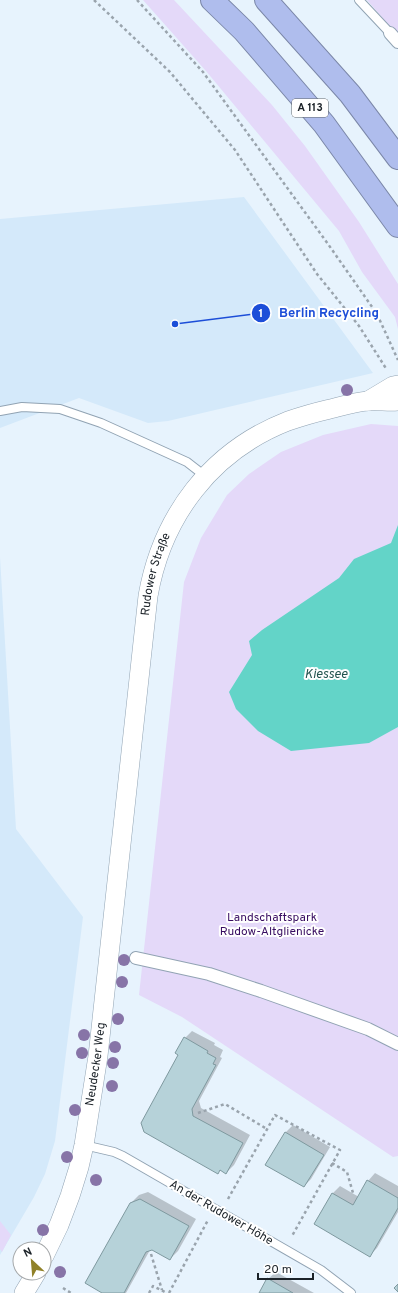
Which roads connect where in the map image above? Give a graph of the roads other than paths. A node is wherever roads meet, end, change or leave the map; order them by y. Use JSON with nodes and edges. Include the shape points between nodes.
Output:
{"nodes":[{"id":1,"x":212,"y":0,"type":"edge"},
{"id":2,"x":266,"y":0,"type":"edge"},
{"id":3,"x":359,"y":0,"type":"edge"},
{"id":4,"x":394,"y":38,"type":"edge"},
{"id":5,"x":398,"y":158,"type":"edge"},
{"id":6,"x":398,"y":226,"type":"edge"},
{"id":7,"x":394,"y":380,"type":"edge"},
{"id":8,"x":367,"y":401,"type":"junction"},
{"id":9,"x":398,"y":401,"type":"edge"},
{"id":10,"x":0,"y":411,"type":"edge"},
{"id":11,"x":206,"y":476,"type":"junction"},
{"id":12,"x":118,"y":866,"type":"joint"},
{"id":13,"x":136,"y":958,"type":"dead end"},
{"id":14,"x":398,"y":1044,"type":"edge"},
{"id":15,"x":84,"y":1145,"type":"junction"},
{"id":16,"x":51,"y":1241,"type":"edge"},
{"id":17,"x":31,"y":1281,"type":"edge"},
{"id":18,"x":24,"y":1293,"type":"edge"},
{"id":19,"x":351,"y":1293,"type":"edge"}],
"edges":[{"from":1,"to":6,"type":"highway","number":"A 113","via":[[244,31],[324,124]]},
{"from":2,"to":5,"type":"highway","via":[[350,94]]},
{"from":3,"to":4,"type":"lane"},
{"from":7,"to":8,"type":"street","name":"Rudower Straße","via":[[393,386]]},
{"from":8,"to":9,"type":"street","name":"Rudower Straße"},
{"from":8,"to":11,"type":"street","name":"Rudower Straße","via":[[281,424],[233,452]]},
{"from":10,"to":11,"type":"lane","via":[[22,407],[60,409],[101,422],[187,462]]},
{"from":11,"to":12,"type":"street","name":"Rudower Straße","via":[[172,522],[151,580]]},
{"from":12,"to":15,"type":"street","name":"Neudecker Weg","via":[[98,1056]]},
{"from":13,"to":14,"type":"street","via":[[209,974],[261,991],[368,1029]]},
{"from":15,"to":16,"type":"street","name":"Neudecker Weg","via":[[70,1196]]},
{"from":15,"to":19,"type":"lane","name":"An der Rudower Höhe","via":[[123,1156],[321,1270]]},
{"from":17,"to":18,"type":"street"}]}
